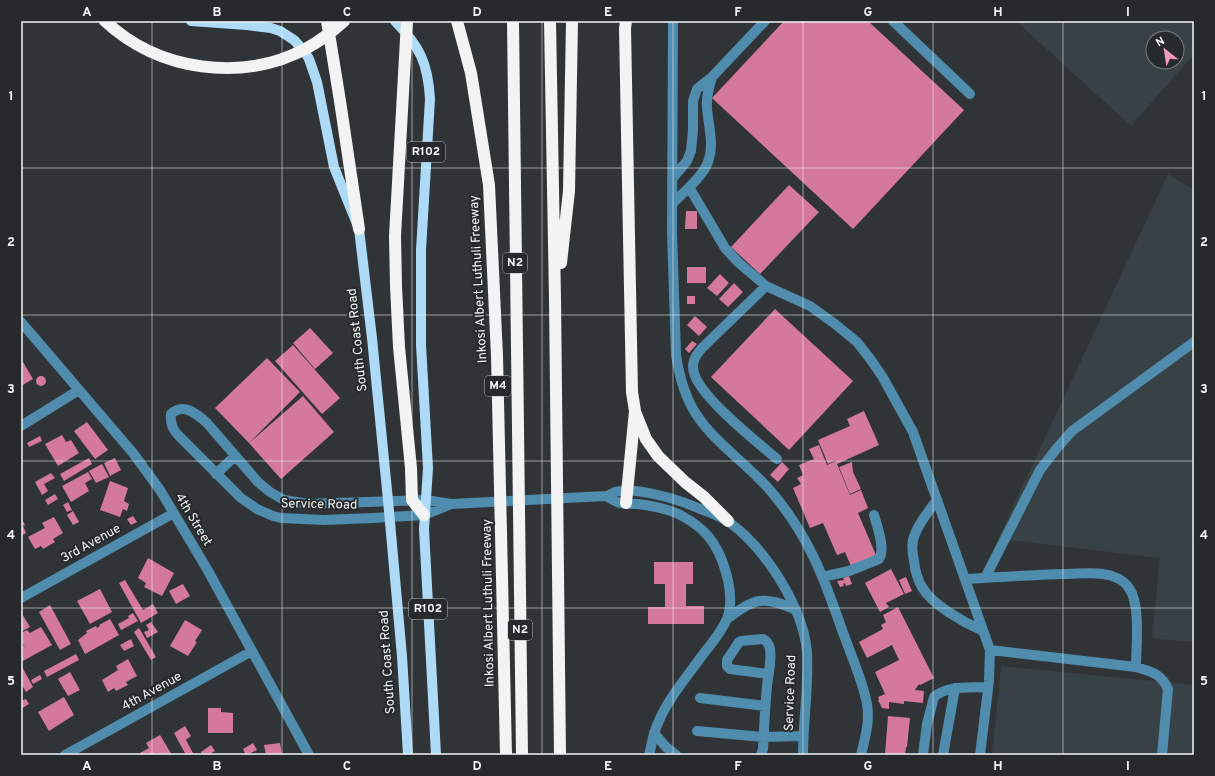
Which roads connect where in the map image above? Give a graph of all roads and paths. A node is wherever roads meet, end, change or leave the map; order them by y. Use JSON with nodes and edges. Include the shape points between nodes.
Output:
{"nodes":[{"id":1,"x":104,"y":21,"type":"edge"},
{"id":2,"x":191,"y":21,"type":"edge"},
{"id":3,"x":327,"y":21,"type":"edge"},
{"id":4,"x":344,"y":21,"type":"edge"},
{"id":5,"x":395,"y":21,"type":"edge"},
{"id":6,"x":407,"y":21,"type":"edge"},
{"id":7,"x":457,"y":21,"type":"edge"},
{"id":8,"x":513,"y":21,"type":"edge"},
{"id":9,"x":550,"y":21,"type":"edge"},
{"id":10,"x":572,"y":21,"type":"edge"},
{"id":11,"x":673,"y":21,"type":"edge"},
{"id":12,"x":765,"y":21,"type":"edge"},
{"id":13,"x":893,"y":21,"type":"edge"},
{"id":14,"x":625,"y":23,"type":"edge"},
{"id":15,"x":712,"y":77,"type":"junction"},
{"id":16,"x":970,"y":94,"type":"dead end"},
{"id":17,"x":672,"y":179,"type":"junction"},
{"id":18,"x":689,"y":187,"type":"junction"},
{"id":19,"x":672,"y":204,"type":"junction"},
{"id":20,"x":359,"y":229,"type":"junction"},
{"id":21,"x":766,"y":286,"type":"junction"},
{"id":22,"x":555,"y":299,"type":"junction"},
{"id":23,"x":21,"y":322,"type":"edge"},
{"id":24,"x":1194,"y":342,"type":"edge"},
{"id":25,"x":79,"y":390,"type":"junction"},
{"id":26,"x":635,"y":411,"type":"junction"},
{"id":27,"x":21,"y":426,"type":"edge"},
{"id":28,"x":233,"y":453,"type":"junction"},
{"id":29,"x":777,"y":460,"type":"dead end"},
{"id":30,"x":216,"y":474,"type":"junction"},
{"id":31,"x":627,"y":491,"type":"junction"},
{"id":32,"x":606,"y":496,"type":"junction"},
{"id":33,"x":388,"y":500,"type":"junction"},
{"id":34,"x":412,"y":500,"type":"junction"},
{"id":35,"x":426,"y":500,"type":"junction"},
{"id":36,"x":937,"y":500,"type":"junction"},
{"id":37,"x":626,"y":503,"type":"junction"},
{"id":38,"x":451,"y":504,"type":"junction"},
{"id":39,"x":174,"y":513,"type":"junction"},
{"id":40,"x":424,"y":515,"type":"junction"},
{"id":41,"x":874,"y":515,"type":"dead end"},
{"id":42,"x":389,"y":517,"type":"junction"},
{"id":43,"x":728,"y":521,"type":"junction"},
{"id":44,"x":822,"y":577,"type":"junction"},
{"id":45,"x":985,"y":578,"type":"junction"},
{"id":46,"x":965,"y":579,"type":"junction"},
{"id":47,"x":21,"y":598,"type":"edge"},
{"id":48,"x":796,"y":610,"type":"junction"},
{"id":49,"x":727,"y":618,"type":"junction"},
{"id":50,"x":983,"y":632,"type":"junction"},
{"id":51,"x":990,"y":650,"type":"junction"},
{"id":52,"x":252,"y":651,"type":"junction"},
{"id":53,"x":1136,"y":667,"type":"junction"},
{"id":54,"x":768,"y":674,"type":"junction"},
{"id":55,"x":988,"y":687,"type":"junction"},
{"id":56,"x":955,"y":688,"type":"junction"},
{"id":57,"x":700,"y":698,"type":"dead end"},
{"id":58,"x":765,"y":706,"type":"junction"},
{"id":59,"x":697,"y":731,"type":"dead end"},
{"id":60,"x":654,"y":734,"type":"junction"},
{"id":61,"x":803,"y":736,"type":"junction"},
{"id":62,"x":763,"y":737,"type":"junction"},
{"id":63,"x":65,"y":755,"type":"edge"},
{"id":64,"x":309,"y":755,"type":"edge"},
{"id":65,"x":408,"y":755,"type":"edge"},
{"id":66,"x":436,"y":755,"type":"edge"},
{"id":67,"x":506,"y":755,"type":"edge"},
{"id":68,"x":522,"y":755,"type":"edge"},
{"id":69,"x":560,"y":755,"type":"edge"},
{"id":70,"x":649,"y":755,"type":"edge"},
{"id":71,"x":676,"y":755,"type":"edge"},
{"id":72,"x":761,"y":755,"type":"edge"},
{"id":73,"x":803,"y":755,"type":"edge"},
{"id":74,"x":860,"y":755,"type":"edge"},
{"id":75,"x":923,"y":755,"type":"edge"},
{"id":76,"x":943,"y":755,"type":"edge"},
{"id":77,"x":980,"y":755,"type":"edge"},
{"id":78,"x":1162,"y":755,"type":"edge"}],
"edges":[{"from":1,"to":4,"type":"highway","via":[[138,46],[164,58],[198,66],[226,68],[257,65],[294,54],[315,43]]},
{"from":2,"to":20,"type":"main road","name":"South Coast Road","number":"R102","via":[[271,28],[289,36],[299,46],[313,67],[334,167]]},
{"from":3,"to":20,"type":"highway"},
{"from":5,"to":35,"type":"main road","number":"R102","via":[[416,45],[429,82],[421,250],[421,345],[428,468]]},
{"from":6,"to":34,"type":"highway","via":[[395,236],[396,286]]},
{"from":7,"to":67,"type":"highway","name":"Inkosi Albert Luthuli Freeway","number":"M4","via":[[471,73],[489,185],[497,356]]},
{"from":8,"to":68,"type":"highway","number":"N2"},
{"from":9,"to":22,"type":"highway"},
{"from":10,"to":22,"type":"highway","via":[[569,191]]},
{"from":11,"to":17,"type":"street"},
{"from":12,"to":15,"type":"street"},
{"from":13,"to":16,"type":"street"},
{"from":14,"to":26,"type":"highway","via":[[632,392]]},
{"from":15,"to":17,"type":"street","via":[[699,87],[694,96],[691,151],[688,161]]},
{"from":15,"to":18,"type":"street","via":[[707,96],[710,159]]},
{"from":17,"to":19,"type":"street"},
{"from":18,"to":19,"type":"street"},
{"from":18,"to":21,"type":"street","via":[[725,248]]},
{"from":19,"to":44,"type":"street","via":[[676,355],[683,387],[705,426],[774,495],[809,547]]},
{"from":20,"to":33,"type":"main road","name":"South Coast Road","number":"R102"},
{"from":21,"to":29,"type":"street","via":[[699,351],[693,366],[697,380],[716,404]]},
{"from":21,"to":36,"type":"street","via":[[810,306],[857,342],[871,360],[913,432]]},
{"from":22,"to":69,"type":"highway"},
{"from":23,"to":25,"type":"street","name":"4th Street"},
{"from":24,"to":45,"type":"street","via":[[1072,431],[1040,470]]},
{"from":25,"to":27,"type":"street"},
{"from":25,"to":39,"type":"street","name":"4th Street","via":[[133,453]]},
{"from":26,"to":31,"type":"highway"},
{"from":26,"to":43,"type":"highway","via":[[646,439],[658,456]]},
{"from":28,"to":30,"type":"street"},
{"from":28,"to":30,"type":"street","name":"Service Road","via":[[199,416],[185,409],[171,414],[172,428]]},
{"from":28,"to":33,"type":"street","name":"Service Road","via":[[258,482],[284,500],[308,504]]},
{"from":30,"to":42,"type":"street","name":"Service Road","via":[[251,506],[281,518],[324,520]]},
{"from":31,"to":32,"type":"street","name":"Service Road"},
{"from":31,"to":37,"type":"highway"},
{"from":31,"to":43,"type":"street","name":"Service Road","via":[[650,493],[678,500]]},
{"from":32,"to":37,"type":"street","name":"Service Road"},
{"from":32,"to":38,"type":"street","name":"Service Road"},
{"from":33,"to":34,"type":"street","name":"Service Road"},
{"from":33,"to":42,"type":"main road","name":"South Coast Road","number":"R102"},
{"from":34,"to":35,"type":"street","name":"Service Road"},
{"from":34,"to":40,"type":"highway"},
{"from":35,"to":38,"type":"street","name":"Service Road"},
{"from":35,"to":40,"type":"main road","number":"R102"},
{"from":36,"to":46,"type":"street"},
{"from":36,"to":50,"type":"street","via":[[914,537],[916,575],[932,599]]},
{"from":37,"to":49,"type":"street","name":"Service Road","via":[[672,511],[684,516],[708,536],[718,550],[726,571],[730,598]]},
{"from":38,"to":40,"type":"street","name":"Service Road"},
{"from":39,"to":47,"type":"street","name":"3rd Avenue"},
{"from":39,"to":52,"type":"street","name":"4th Street"},
{"from":40,"to":42,"type":"street","name":"Service Road"},
{"from":40,"to":66,"type":"main road","number":"R102"},
{"from":41,"to":44,"type":"street","via":[[882,556],[848,571]]},
{"from":42,"to":65,"type":"main road","name":"South Coast Road","number":"R102"},
{"from":43,"to":48,"type":"street","name":"Service Road","via":[[755,547],[775,572]]},
{"from":44,"to":74,"type":"street","via":[[861,681],[867,704],[866,736]]},
{"from":45,"to":46,"type":"street"},
{"from":45,"to":53,"type":"street","via":[[1096,573],[1114,576],[1130,588],[1132,593],[1136,610]]},
{"from":46,"to":50,"type":"street"},
{"from":48,"to":49,"type":"street","name":"Service Road","via":[[778,602],[759,600]]},
{"from":48,"to":61,"type":"street","name":"Service Road","via":[[807,652]]},
{"from":49,"to":60,"type":"street","name":"Service Road","via":[[678,688],[660,718]]},
{"from":50,"to":51,"type":"street"},
{"from":51,"to":53,"type":"street"},
{"from":51,"to":55,"type":"street"},
{"from":52,"to":63,"type":"street","name":"4th Avenue"},
{"from":52,"to":64,"type":"street","name":"4th Street"},
{"from":53,"to":78,"type":"street","via":[[1158,675],[1168,689]]},
{"from":54,"to":54,"type":"street","via":[[770,651],[763,639],[741,641],[727,660],[730,669]]},
{"from":54,"to":58,"type":"street"},
{"from":55,"to":56,"type":"street"},
{"from":55,"to":77,"type":"street"},
{"from":56,"to":75,"type":"street","via":[[941,692],[932,699]]},
{"from":56,"to":76,"type":"street"},
{"from":57,"to":58,"type":"street"},
{"from":58,"to":62,"type":"street"},
{"from":59,"to":62,"type":"street"},
{"from":60,"to":70,"type":"street","name":"Service Road"},
{"from":60,"to":71,"type":"street"},
{"from":61,"to":62,"type":"street"},
{"from":61,"to":73,"type":"street","name":"Service Road"},
{"from":62,"to":72,"type":"street"}]}
